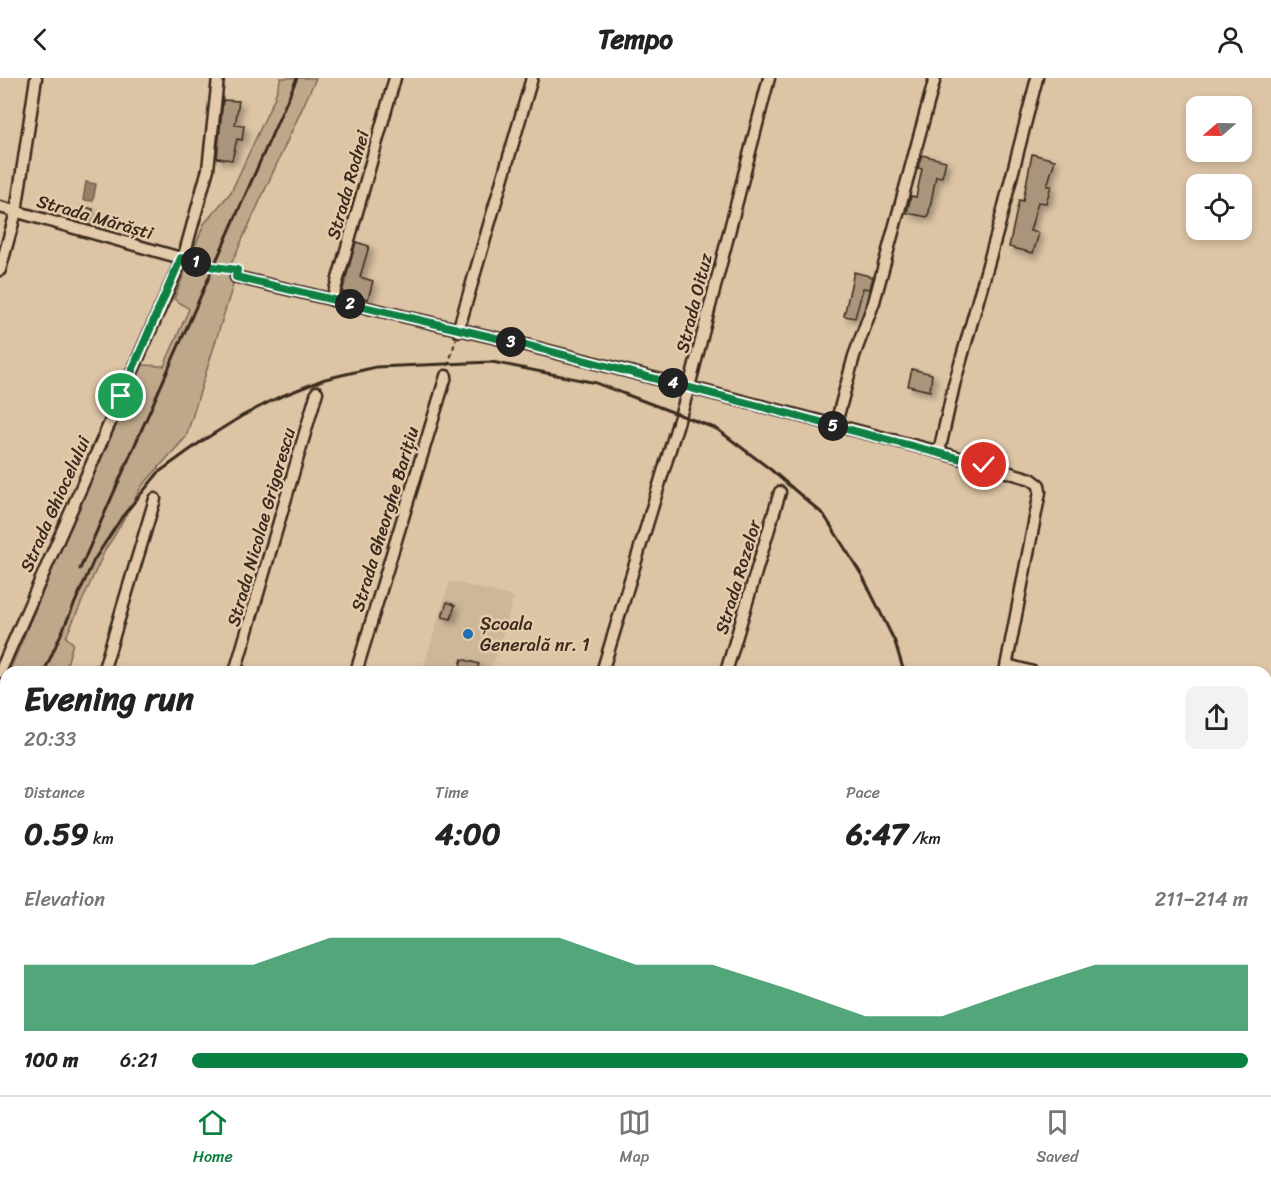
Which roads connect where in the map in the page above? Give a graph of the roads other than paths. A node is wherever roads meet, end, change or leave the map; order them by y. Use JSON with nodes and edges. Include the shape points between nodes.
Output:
{"nodes":[{"id":1,"x":36,"y":78,"type":"edge"},
{"id":2,"x":218,"y":78,"type":"edge"},
{"id":3,"x":396,"y":78,"type":"edge"},
{"id":4,"x":532,"y":78,"type":"edge"},
{"id":5,"x":769,"y":78,"type":"edge"},
{"id":6,"x":935,"y":78,"type":"edge"},
{"id":7,"x":1037,"y":78,"type":"edge"},
{"id":8,"x":0,"y":207,"type":"edge"},
{"id":9,"x":16,"y":212,"type":"junction"},
{"id":10,"x":183,"y":255,"type":"junction"},
{"id":11,"x":0,"y":270,"type":"edge"},
{"id":12,"x":236,"y":277,"type":"road end"},
{"id":13,"x":332,"y":300,"type":"junction"},
{"id":14,"x":458,"y":331,"type":"junction"},
{"id":15,"x":446,"y":376,"type":"road end"},
{"id":16,"x":689,"y":387,"type":"junction"},
{"id":17,"x":317,"y":392,"type":"dead end"},
{"id":18,"x":836,"y":427,"type":"junction"},
{"id":19,"x":939,"y":452,"type":"junction"},
{"id":20,"x":780,"y":492,"type":"dead end"},
{"id":21,"x":155,"y":499,"type":"dead end"},
{"id":22,"x":3,"y":666,"type":"edge"},
{"id":23,"x":105,"y":666,"type":"edge"},
{"id":24,"x":237,"y":666,"type":"edge"},
{"id":25,"x":358,"y":666,"type":"edge"},
{"id":26,"x":604,"y":666,"type":"edge"},
{"id":27,"x":728,"y":666,"type":"edge"},
{"id":28,"x":1006,"y":666,"type":"edge"}],
"edges":[{"from":1,"to":9,"type":"street"},
{"from":2,"to":10,"type":"street","name":"Strada Ghiocelului","via":[[208,169]]},
{"from":3,"to":13,"type":"street","name":"Strada Rodnei"},
{"from":4,"to":14,"type":"street"},
{"from":5,"to":16,"type":"street","name":"Strada Oituz"},
{"from":6,"to":18,"type":"street"},
{"from":7,"to":19,"type":"street"},
{"from":8,"to":9,"type":"street","name":"Strada Mărăști"},
{"from":9,"to":10,"type":"street","name":"Strada Mărăști"},
{"from":9,"to":11,"type":"street"},
{"from":10,"to":22,"type":"street","name":"Strada Ghiocelului"},
{"from":12,"to":13,"type":"street"},
{"from":13,"to":14,"type":"street"},
{"from":14,"to":16,"type":"street"},
{"from":15,"to":25,"type":"street","name":"Strada Gheorghe Barițiu"},
{"from":16,"to":18,"type":"street"},
{"from":16,"to":26,"type":"street","name":"Strada Oituz"},
{"from":17,"to":24,"type":"street","name":"Strada Nicolae Grigorescu"},
{"from":18,"to":19,"type":"street"},
{"from":19,"to":28,"type":"street","via":[[1031,479],[1039,485]]},
{"from":20,"to":27,"type":"street","name":"Strada Rozelor"},
{"from":21,"to":23,"type":"street"}]}
